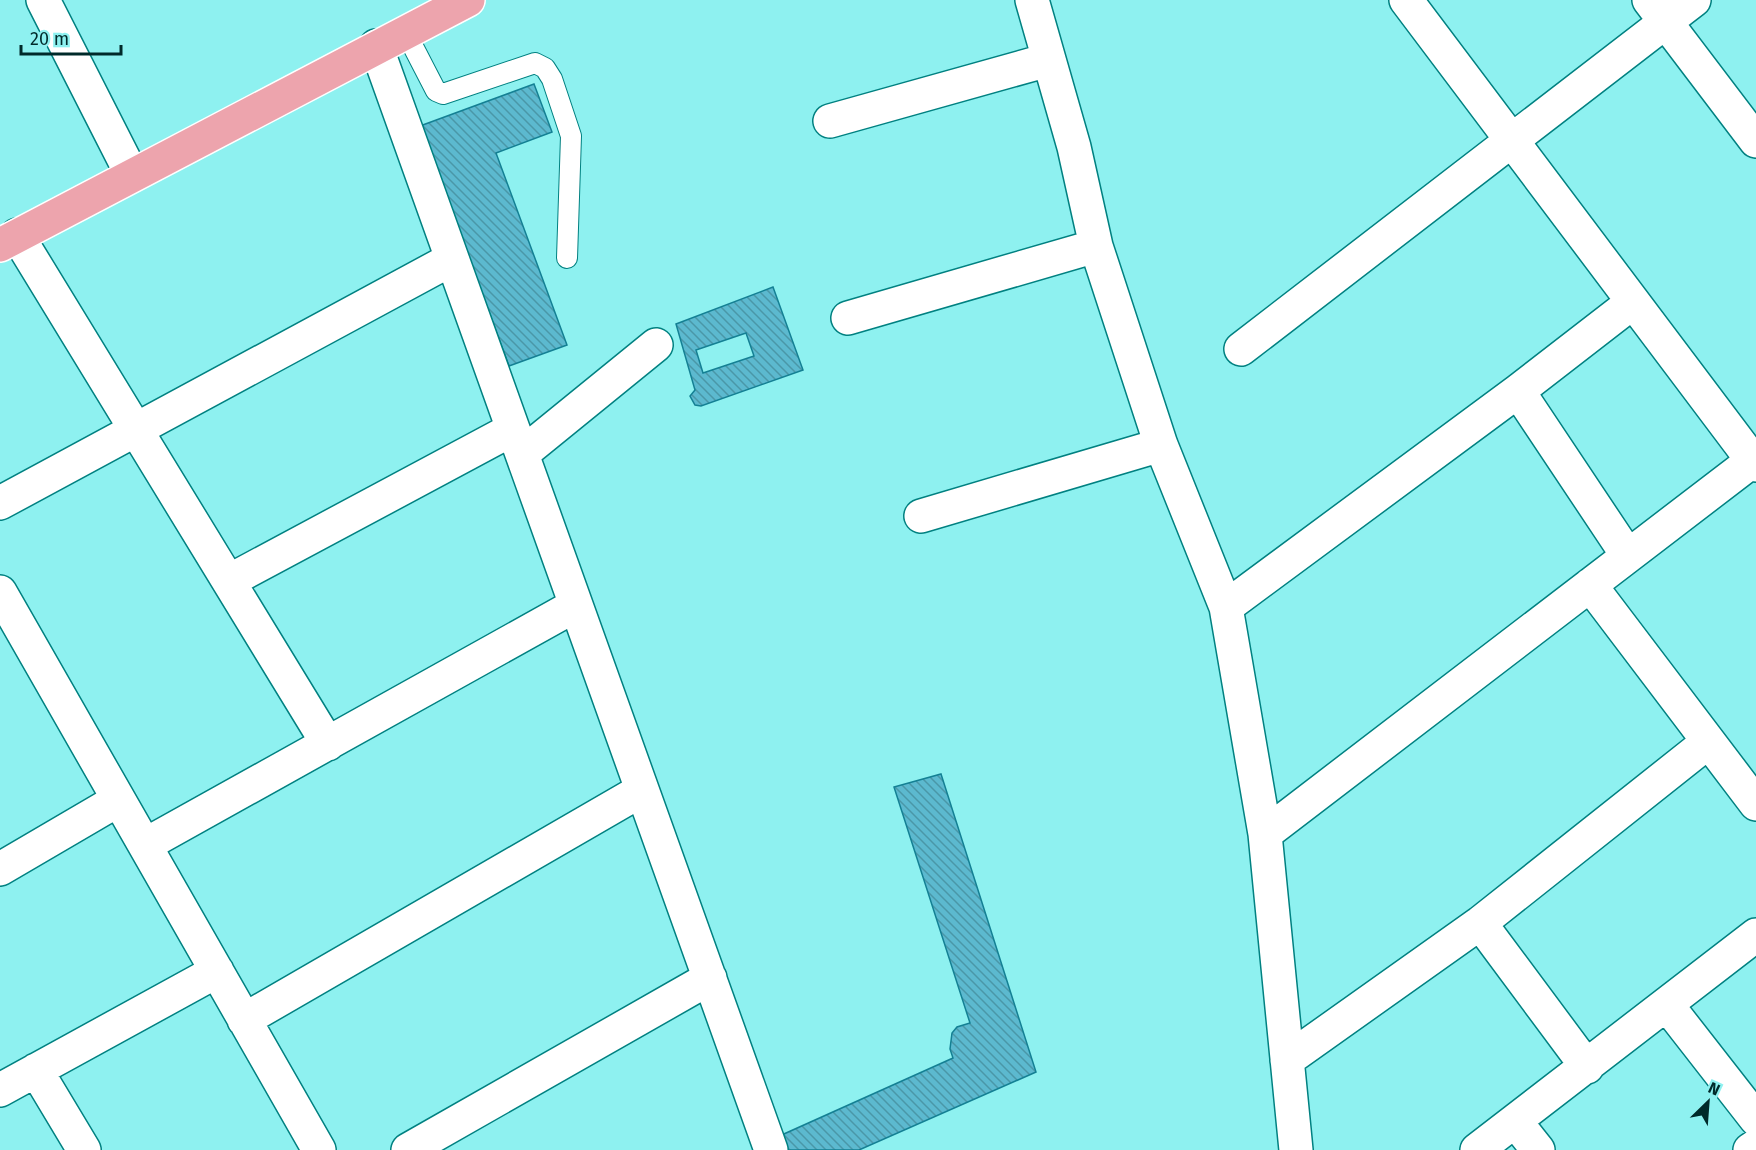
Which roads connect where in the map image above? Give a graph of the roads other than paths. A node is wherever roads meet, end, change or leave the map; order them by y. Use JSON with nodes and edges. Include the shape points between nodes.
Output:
{"nodes":[{"id":1,"x":43,"y":0,"type":"edge"},
{"id":2,"x":468,"y":0,"type":"edge"},
{"id":3,"x":1032,"y":0,"type":"edge"},
{"id":4,"x":1694,"y":0,"type":"edge"},
{"id":5,"x":1424,"y":7,"type":"edge"},
{"id":6,"x":1657,"y":11,"type":"edge"},
{"id":7,"x":405,"y":31,"type":"junction"},
{"id":8,"x":376,"y":46,"type":"junction"},
{"id":9,"x":1048,"y":60,"type":"junction"},
{"id":10,"x":830,"y":121,"type":"dead end"},
{"id":11,"x":1511,"y":141,"type":"junction"},
{"id":12,"x":1756,"y":141,"type":"edge"},
{"id":13,"x":132,"y":175,"type":"junction"},
{"id":14,"x":9,"y":240,"type":"edge"},
{"id":15,"x":1096,"y":246,"type":"junction"},
{"id":16,"x":567,"y":258,"type":"dead end"},
{"id":17,"x":452,"y":260,"type":"junction"},
{"id":18,"x":1633,"y":302,"type":"junction"},
{"id":19,"x":848,"y":318,"type":"dead end"},
{"id":20,"x":656,"y":345,"type":"dead end"},
{"id":21,"x":1241,"y":349,"type":"dead end"},
{"id":22,"x":1518,"y":391,"type":"junction"},
{"id":23,"x":136,"y":430,"type":"junction"},
{"id":24,"x":518,"y":442,"type":"junction"},
{"id":25,"x":1161,"y":445,"type":"junction"},
{"id":26,"x":1755,"y":461,"type":"edge"},
{"id":27,"x":0,"y":503,"type":"edge"},
{"id":28,"x":921,"y":516,"type":"dead end"},
{"id":29,"x":1628,"y":556,"type":"junction"},
{"id":30,"x":229,"y":581,"type":"junction"},
{"id":31,"x":1590,"y":585,"type":"junction"},
{"id":32,"x":0,"y":592,"type":"edge"},
{"id":33,"x":576,"y":605,"type":"junction"},
{"id":34,"x":1226,"y":607,"type":"junction"},
{"id":35,"x":1708,"y":742,"type":"junction"},
{"id":36,"x":327,"y":744,"type":"junction"},
{"id":37,"x":642,"y":790,"type":"junction"},
{"id":38,"x":118,"y":800,"type":"junction"},
{"id":39,"x":1756,"y":804,"type":"edge"},
{"id":40,"x":1265,"y":834,"type":"junction"},
{"id":41,"x":145,"y":845,"type":"junction"},
{"id":42,"x":0,"y":869,"type":"edge"},
{"id":43,"x":1480,"y":923,"type":"junction"},
{"id":44,"x":1756,"y":935,"type":"edge"},
{"id":45,"x":217,"y":971,"type":"junction"},
{"id":46,"x":710,"y":978,"type":"junction"},
{"id":47,"x":1666,"y":1005,"type":"junction"},
{"id":48,"x":244,"y":1020,"type":"junction"},
{"id":49,"x":1287,"y":1060,"type":"junction"},
{"id":50,"x":1587,"y":1066,"type":"junction"},
{"id":51,"x":36,"y":1070,"type":"junction"},
{"id":52,"x":0,"y":1090,"type":"edge"},
{"id":53,"x":1756,"y":1119,"type":"edge"},
{"id":54,"x":1515,"y":1121,"type":"junction"},
{"id":55,"x":1756,"y":1146,"type":"edge"},
{"id":56,"x":84,"y":1150,"type":"edge"},
{"id":57,"x":319,"y":1150,"type":"edge"},
{"id":58,"x":408,"y":1150,"type":"edge"},
{"id":59,"x":771,"y":1150,"type":"edge"},
{"id":60,"x":1296,"y":1150,"type":"edge"},
{"id":61,"x":1477,"y":1150,"type":"edge"},
{"id":62,"x":1538,"y":1150,"type":"edge"},
{"id":63,"x":1750,"y":1150,"type":"edge"}],
"edges":[{"from":1,"to":13,"type":"street"},
{"from":2,"to":7,"type":"main road"},
{"from":3,"to":9,"type":"street"},
{"from":4,"to":6,"type":"street"},
{"from":5,"to":11,"type":"street"},
{"from":6,"to":11,"type":"street"},
{"from":6,"to":12,"type":"street"},
{"from":7,"to":8,"type":"main road"},
{"from":7,"to":16,"type":"lane","via":[[436,92],[443,94],[535,63],[545,68],[571,136]]},
{"from":8,"to":13,"type":"main road"},
{"from":8,"to":17,"type":"street"},
{"from":9,"to":10,"type":"street"},
{"from":9,"to":15,"type":"street","via":[[1074,147]]},
{"from":11,"to":18,"type":"street"},
{"from":11,"to":21,"type":"street"},
{"from":13,"to":14,"type":"main road"},
{"from":14,"to":23,"type":"street"},
{"from":15,"to":19,"type":"street"},
{"from":15,"to":25,"type":"street"},
{"from":17,"to":23,"type":"street"},
{"from":17,"to":24,"type":"street"},
{"from":18,"to":22,"type":"street"},
{"from":18,"to":26,"type":"street"},
{"from":20,"to":24,"type":"street"},
{"from":22,"to":29,"type":"street"},
{"from":22,"to":34,"type":"street"},
{"from":23,"to":27,"type":"street"},
{"from":23,"to":30,"type":"street"},
{"from":24,"to":30,"type":"street"},
{"from":24,"to":33,"type":"street"},
{"from":25,"to":28,"type":"street"},
{"from":25,"to":34,"type":"street"},
{"from":26,"to":29,"type":"street"},
{"from":29,"to":31,"type":"street"},
{"from":30,"to":36,"type":"street"},
{"from":31,"to":35,"type":"street"},
{"from":31,"to":40,"type":"street"},
{"from":32,"to":38,"type":"street"},
{"from":33,"to":36,"type":"street"},
{"from":33,"to":37,"type":"street"},
{"from":34,"to":40,"type":"street"},
{"from":35,"to":39,"type":"street"},
{"from":35,"to":43,"type":"street"},
{"from":36,"to":41,"type":"street"},
{"from":37,"to":46,"type":"street"},
{"from":37,"to":48,"type":"street"},
{"from":38,"to":41,"type":"street"},
{"from":38,"to":42,"type":"street"},
{"from":40,"to":49,"type":"street"},
{"from":41,"to":45,"type":"street"},
{"from":43,"to":49,"type":"street"},
{"from":43,"to":50,"type":"street"},
{"from":44,"to":47,"type":"street"},
{"from":45,"to":48,"type":"street"},
{"from":45,"to":51,"type":"street"},
{"from":46,"to":58,"type":"street"},
{"from":46,"to":59,"type":"street"},
{"from":47,"to":50,"type":"street"},
{"from":47,"to":53,"type":"street"},
{"from":48,"to":57,"type":"street"},
{"from":49,"to":60,"type":"street"},
{"from":50,"to":54,"type":"street"},
{"from":51,"to":52,"type":"street"},
{"from":51,"to":56,"type":"street"},
{"from":54,"to":61,"type":"street"},
{"from":54,"to":62,"type":"street"},
{"from":55,"to":63,"type":"street"}]}
